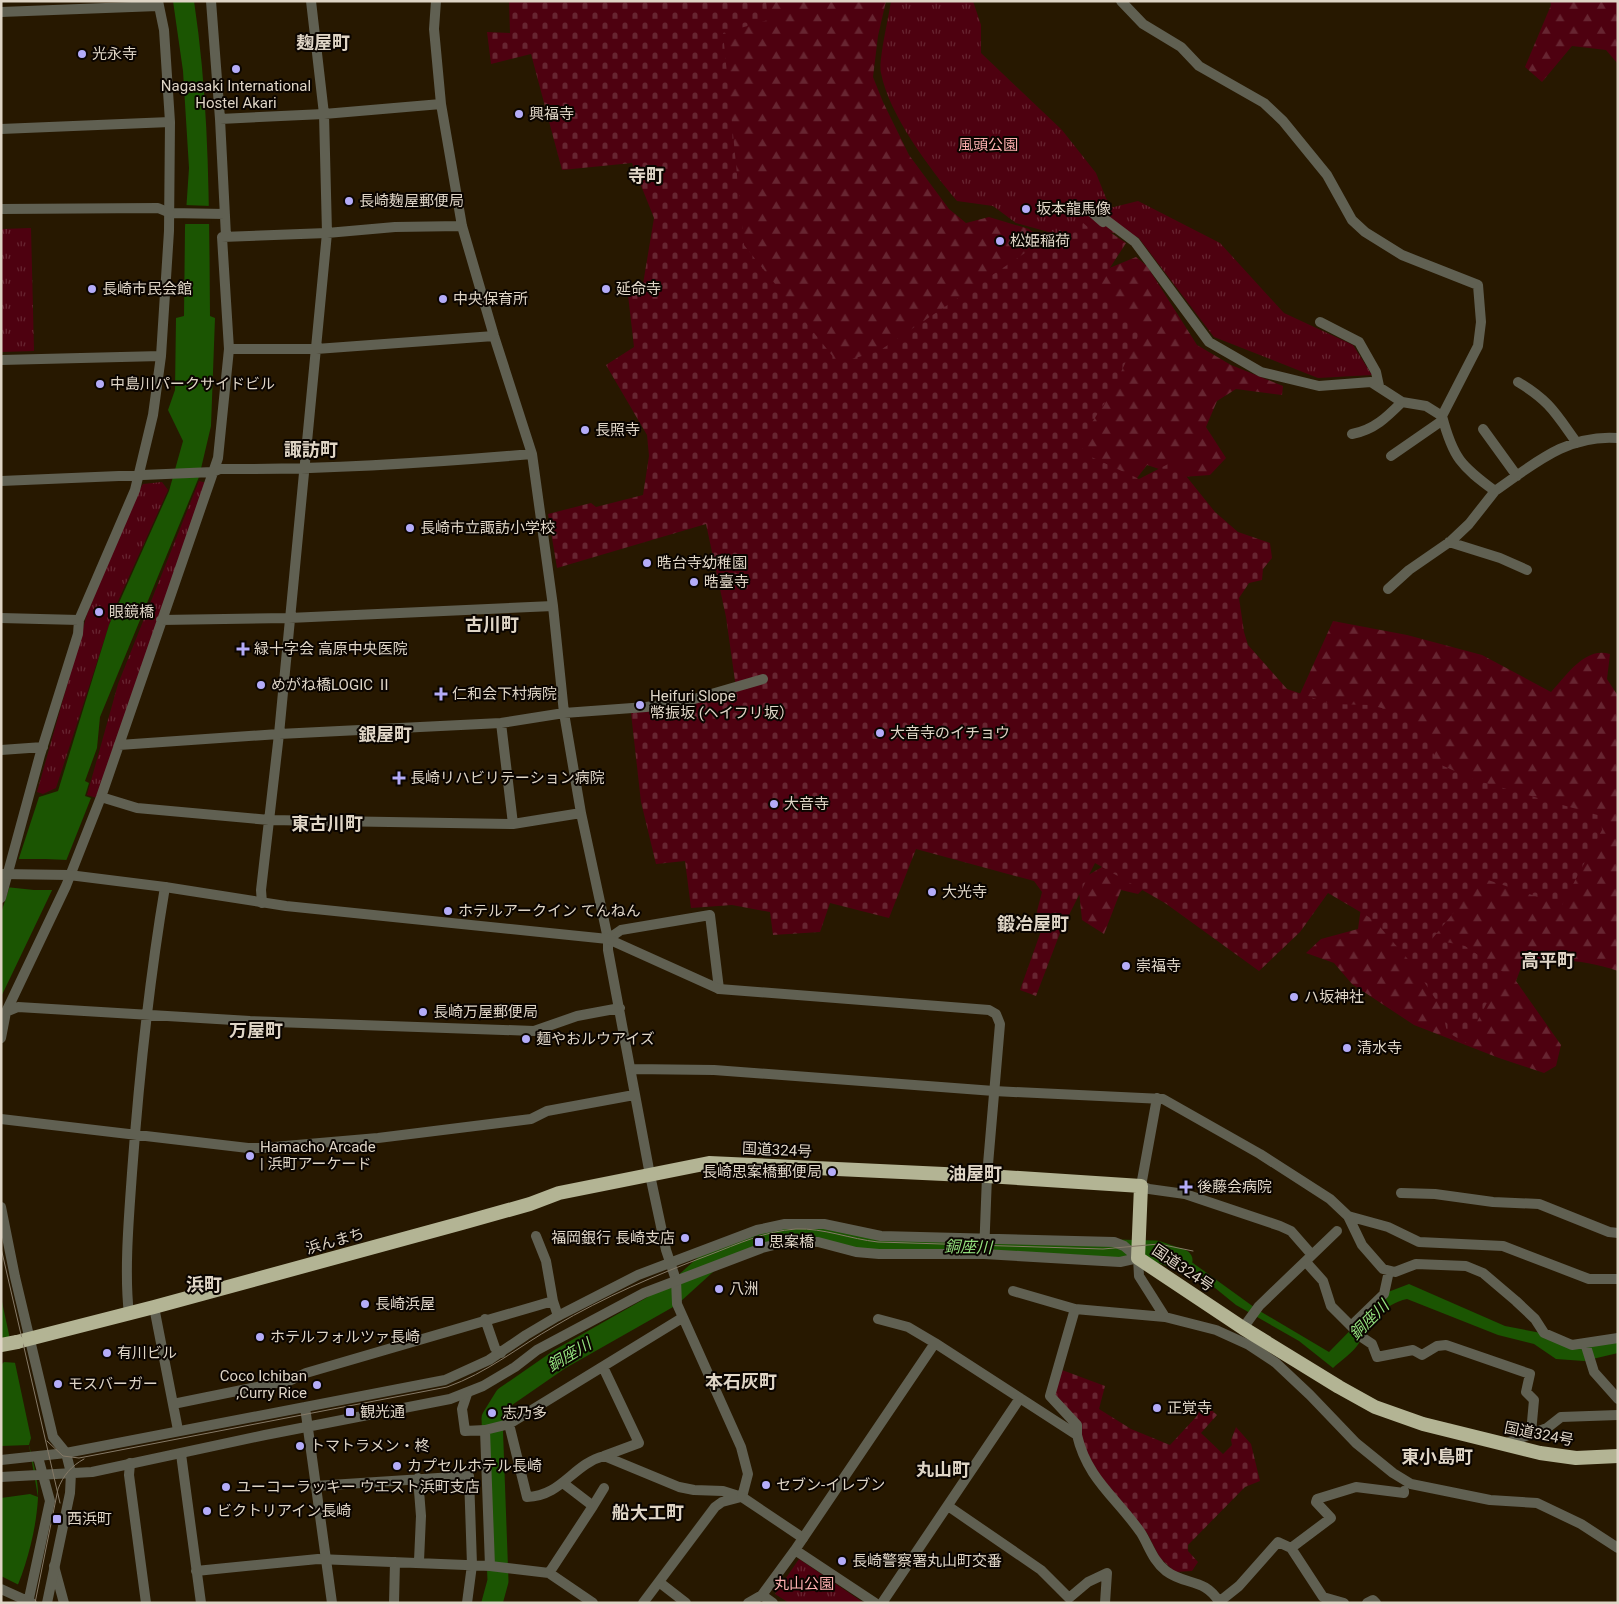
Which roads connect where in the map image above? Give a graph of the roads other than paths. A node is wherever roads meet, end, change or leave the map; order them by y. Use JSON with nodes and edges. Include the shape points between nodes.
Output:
{"nodes":[{"id":1,"x":213,"y":1,"type":"edge"},
{"id":2,"x":311,"y":1,"type":"edge"},
{"id":3,"x":436,"y":1,"type":"edge"},
{"id":4,"x":1121,"y":1,"type":"edge"},
{"id":5,"x":158,"y":4,"type":"edge"},
{"id":6,"x":1,"y":12,"type":"edge"},
{"id":7,"x":441,"y":104,"type":"junction"},
{"id":8,"x":324,"y":114,"type":"junction"},
{"id":9,"x":220,"y":119,"type":"junction"},
{"id":10,"x":170,"y":122,"type":"junction"},
{"id":11,"x":1,"y":129,"type":"edge"},
{"id":12,"x":1086,"y":208,"type":"dead end"},
{"id":13,"x":1,"y":209,"type":"edge"},
{"id":14,"x":170,"y":214,"type":"junction"},
{"id":15,"x":225,"y":214,"type":"junction"},
{"id":16,"x":462,"y":226,"type":"junction"},
{"id":17,"x":327,"y":233,"type":"junction"},
{"id":18,"x":226,"y":236,"type":"junction"},
{"id":19,"x":1320,"y":322,"type":"dead end"},
{"id":20,"x":494,"y":336,"type":"junction"},
{"id":21,"x":228,"y":349,"type":"junction"},
{"id":22,"x":316,"y":349,"type":"junction"},
{"id":23,"x":161,"y":356,"type":"junction"},
{"id":24,"x":1,"y":360,"type":"edge"},
{"id":25,"x":1518,"y":382,"type":"dead end"},
{"id":26,"x":1379,"y":386,"type":"junction"},
{"id":27,"x":1402,"y":402,"type":"junction"},
{"id":28,"x":1443,"y":418,"type":"junction"},
{"id":29,"x":1483,"y":429,"type":"dead end"},
{"id":30,"x":1352,"y":434,"type":"dead end"},
{"id":31,"x":1618,"y":438,"type":"edge"},
{"id":32,"x":1577,"y":443,"type":"junction"},
{"id":33,"x":532,"y":454,"type":"junction"},
{"id":34,"x":1391,"y":456,"type":"dead end"},
{"id":35,"x":305,"y":470,"type":"junction"},
{"id":36,"x":208,"y":472,"type":"junction"},
{"id":37,"x":139,"y":476,"type":"junction"},
{"id":38,"x":1518,"y":476,"type":"junction"},
{"id":39,"x":1,"y":481,"type":"edge"},
{"id":40,"x":1495,"y":491,"type":"junction"},
{"id":41,"x":1449,"y":542,"type":"junction"},
{"id":42,"x":1527,"y":570,"type":"dead end"},
{"id":43,"x":1388,"y":589,"type":"dead end"},
{"id":44,"x":553,"y":606,"type":"junction"},
{"id":45,"x":1,"y":618,"type":"edge"},
{"id":46,"x":289,"y":618,"type":"junction"},
{"id":47,"x":79,"y":620,"type":"junction"},
{"id":48,"x":161,"y":620,"type":"junction"},
{"id":49,"x":763,"y":679,"type":"dead end"},
{"id":50,"x":564,"y":713,"type":"junction"},
{"id":51,"x":501,"y":723,"type":"junction"},
{"id":52,"x":279,"y":734,"type":"junction"},
{"id":53,"x":119,"y":745,"type":"junction"},
{"id":54,"x":43,"y":747,"type":"junction"},
{"id":55,"x":1,"y":750,"type":"edge"},
{"id":56,"x":101,"y":797,"type":"junction"},
{"id":57,"x":580,"y":813,"type":"junction"},
{"id":58,"x":269,"y":820,"type":"junction"},
{"id":59,"x":513,"y":824,"type":"junction"},
{"id":60,"x":5,"y":874,"type":"edge"},
{"id":61,"x":70,"y":875,"type":"junction"},
{"id":62,"x":165,"y":887,"type":"junction"},
{"id":63,"x":1,"y":898,"type":"edge"},
{"id":64,"x":262,"y":903,"type":"junction"},
{"id":65,"x":608,"y":939,"type":"junction"},
{"id":66,"x":719,"y":989,"type":"junction"},
{"id":67,"x":620,"y":1008,"type":"junction"},
{"id":68,"x":4,"y":1010,"type":"edge"},
{"id":69,"x":145,"y":1013,"type":"junction"},
{"id":70,"x":1,"y":1038,"type":"edge"},
{"id":71,"x":631,"y":1069,"type":"junction"},
{"id":72,"x":994,"y":1091,"type":"junction"},
{"id":73,"x":634,"y":1095,"type":"junction"},
{"id":74,"x":1157,"y":1098,"type":"junction"},
{"id":75,"x":1,"y":1119,"type":"edge"},
{"id":76,"x":135,"y":1134,"type":"junction"},
{"id":77,"x":650,"y":1175,"type":"junction"},
{"id":78,"x":987,"y":1176,"type":"junction"},
{"id":79,"x":1141,"y":1186,"type":"junction"},
{"id":80,"x":1401,"y":1193,"type":"dead end"},
{"id":81,"x":1,"y":1207,"type":"edge"},
{"id":82,"x":1348,"y":1216,"type":"junction"},
{"id":83,"x":1337,"y":1231,"type":"dead end"},
{"id":84,"x":1618,"y":1233,"type":"edge"},
{"id":85,"x":536,"y":1236,"type":"dead end"},
{"id":86,"x":984,"y":1238,"type":"junction"},
{"id":87,"x":984,"y":1254,"type":"junction"},
{"id":88,"x":1138,"y":1258,"type":"junction"},
{"id":89,"x":1309,"y":1259,"type":"junction"},
{"id":90,"x":670,"y":1263,"type":"junction"},
{"id":91,"x":1389,"y":1271,"type":"junction"},
{"id":92,"x":1618,"y":1279,"type":"edge"},
{"id":93,"x":676,"y":1280,"type":"junction"},
{"id":94,"x":1013,"y":1291,"type":"dead end"},
{"id":95,"x":553,"y":1300,"type":"junction"},
{"id":96,"x":154,"y":1307,"type":"junction"},
{"id":97,"x":1075,"y":1309,"type":"junction"},
{"id":98,"x":129,"y":1314,"type":"junction"},
{"id":99,"x":558,"y":1316,"type":"junction"},
{"id":100,"x":1166,"y":1316,"type":"junction"},
{"id":101,"x":682,"y":1318,"type":"junction"},
{"id":102,"x":485,"y":1319,"type":"junction"},
{"id":103,"x":878,"y":1319,"type":"dead end"},
{"id":104,"x":1246,"y":1323,"type":"junction"},
{"id":105,"x":1352,"y":1326,"type":"junction"},
{"id":106,"x":1618,"y":1338,"type":"edge"},
{"id":107,"x":23,"y":1340,"type":"junction"},
{"id":108,"x":935,"y":1343,"type":"junction"},
{"id":109,"x":1585,"y":1343,"type":"junction"},
{"id":110,"x":1,"y":1345,"type":"edge"},
{"id":111,"x":501,"y":1353,"type":"junction"},
{"id":112,"x":603,"y":1367,"type":"junction"},
{"id":113,"x":467,"y":1394,"type":"junction"},
{"id":114,"x":1020,"y":1398,"type":"junction"},
{"id":115,"x":1618,"y":1399,"type":"edge"},
{"id":116,"x":173,"y":1404,"type":"junction"},
{"id":117,"x":306,"y":1407,"type":"junction"},
{"id":118,"x":1618,"y":1414,"type":"edge"},
{"id":119,"x":509,"y":1424,"type":"junction"},
{"id":120,"x":308,"y":1426,"type":"junction"},
{"id":121,"x":490,"y":1429,"type":"junction"},
{"id":122,"x":178,"y":1430,"type":"junction"},
{"id":123,"x":1531,"y":1433,"type":"junction"},
{"id":124,"x":1077,"y":1435,"type":"junction"},
{"id":125,"x":1504,"y":1444,"type":"junction"},
{"id":126,"x":66,"y":1452,"type":"junction"},
{"id":127,"x":181,"y":1454,"type":"junction"},
{"id":128,"x":604,"y":1456,"type":"junction"},
{"id":129,"x":1618,"y":1456,"type":"edge"},
{"id":130,"x":36,"y":1457,"type":"junction"},
{"id":131,"x":1,"y":1460,"type":"edge"},
{"id":132,"x":130,"y":1463,"type":"junction"},
{"id":133,"x":71,"y":1473,"type":"junction"},
{"id":134,"x":39,"y":1474,"type":"junction"},
{"id":135,"x":1,"y":1477,"type":"edge"},
{"id":136,"x":418,"y":1478,"type":"junction"},
{"id":137,"x":563,"y":1483,"type":"junction"},
{"id":138,"x":315,"y":1486,"type":"junction"},
{"id":139,"x":604,"y":1488,"type":"dead end"},
{"id":140,"x":1404,"y":1491,"type":"dead end"},
{"id":141,"x":742,"y":1497,"type":"junction"},
{"id":142,"x":593,"y":1506,"type":"junction"},
{"id":143,"x":948,"y":1506,"type":"junction"},
{"id":144,"x":803,"y":1538,"type":"junction"},
{"id":145,"x":1291,"y":1548,"type":"junction"},
{"id":146,"x":1618,"y":1548,"type":"edge"},
{"id":147,"x":795,"y":1550,"type":"junction"},
{"id":148,"x":325,"y":1559,"type":"junction"},
{"id":149,"x":419,"y":1561,"type":"junction"},
{"id":150,"x":395,"y":1562,"type":"junction"},
{"id":151,"x":472,"y":1565,"type":"junction"},
{"id":152,"x":54,"y":1566,"type":"junction"},
{"id":153,"x":490,"y":1566,"type":"junction"},
{"id":154,"x":196,"y":1571,"type":"junction"},
{"id":155,"x":549,"y":1573,"type":"junction"},
{"id":156,"x":659,"y":1582,"type":"junction"},
{"id":157,"x":1,"y":1589,"type":"edge"},
{"id":158,"x":762,"y":1595,"type":"junction"},
{"id":159,"x":30,"y":1602,"type":"edge"},
{"id":160,"x":1220,"y":1602,"type":"edge"},
{"id":161,"x":47,"y":1603,"type":"edge"},
{"id":162,"x":64,"y":1603,"type":"edge"},
{"id":163,"x":146,"y":1603,"type":"edge"},
{"id":164,"x":201,"y":1603,"type":"edge"},
{"id":165,"x":332,"y":1603,"type":"edge"},
{"id":166,"x":394,"y":1603,"type":"edge"},
{"id":167,"x":467,"y":1603,"type":"edge"},
{"id":168,"x":593,"y":1603,"type":"edge"},
{"id":169,"x":643,"y":1603,"type":"edge"},
{"id":170,"x":686,"y":1603,"type":"edge"},
{"id":171,"x":748,"y":1603,"type":"edge"},
{"id":172,"x":773,"y":1603,"type":"edge"},
{"id":173,"x":874,"y":1603,"type":"edge"},
{"id":174,"x":882,"y":1603,"type":"edge"},
{"id":175,"x":1105,"y":1603,"type":"edge"},
{"id":176,"x":1344,"y":1603,"type":"edge"},
{"id":177,"x":1367,"y":1603,"type":"edge"},
{"id":178,"x":1376,"y":1603,"type":"edge"}],
"edges":[{"from":1,"to":9,"type":"street"},
{"from":2,"to":8,"type":"street"},
{"from":3,"to":7,"type":"street","via":[[434,36]]},
{"from":4,"to":28,"type":"street","via":[[1150,30],[1181,47],[1199,66],[1264,103],[1327,175],[1352,220],[1365,232],[1402,256],[1478,285],[1478,346]]},
{"from":5,"to":6,"type":"street"},
{"from":5,"to":10,"type":"street","via":[[164,30]]},
{"from":7,"to":8,"type":"street"},
{"from":7,"to":16,"type":"street"},
{"from":8,"to":9,"type":"street"},
{"from":8,"to":17,"type":"street"},
{"from":9,"to":15,"type":"street"},
{"from":10,"to":11,"type":"street"},
{"from":10,"to":14,"type":"street"},
{"from":12,"to":26,"type":"street","via":[[1135,242],[1209,342],[1261,372],[1319,386],[1371,382]]},
{"from":13,"to":14,"type":"street","via":[[158,208]]},
{"from":14,"to":15,"type":"street"},
{"from":14,"to":23,"type":"street"},
{"from":15,"to":18,"type":"street"},
{"from":16,"to":17,"type":"street"},
{"from":16,"to":20,"type":"street"},
{"from":17,"to":18,"type":"street"},
{"from":17,"to":22,"type":"street"},
{"from":18,"to":21,"type":"street","via":[[222,237]]},
{"from":19,"to":26,"type":"street","via":[[1359,342],[1376,372]]},
{"from":20,"to":22,"type":"street"},
{"from":20,"to":33,"type":"street"},
{"from":21,"to":22,"type":"street"},
{"from":21,"to":36,"type":"street","via":[[218,458]]},
{"from":22,"to":35,"type":"street"},
{"from":23,"to":24,"type":"street"},
{"from":23,"to":37,"type":"street","via":[[153,415]]},
{"from":25,"to":32,"type":"street","via":[[1549,404]]},
{"from":26,"to":27,"type":"street"},
{"from":27,"to":28,"type":"street","via":[[1426,406]]},
{"from":27,"to":30,"type":"street","via":[[1380,423]]},
{"from":28,"to":34,"type":"street"},
{"from":28,"to":40,"type":"street","via":[[1455,456],[1468,472]]},
{"from":29,"to":38,"type":"street"},
{"from":31,"to":32,"type":"street","via":[[1597,436]]},
{"from":32,"to":38,"type":"street","via":[[1559,449]]},
{"from":33,"to":35,"type":"street"},
{"from":33,"to":44,"type":"street"},
{"from":35,"to":36,"type":"street","via":[[220,469]]},
{"from":35,"to":46,"type":"street"},
{"from":36,"to":37,"type":"street"},
{"from":36,"to":48,"type":"street"},
{"from":37,"to":39,"type":"street"},
{"from":37,"to":47,"type":"street"},
{"from":38,"to":40,"type":"street"},
{"from":40,"to":41,"type":"street","via":[[1469,524]]},
{"from":41,"to":42,"type":"street"},
{"from":41,"to":43,"type":"street","via":[[1408,570]]},
{"from":44,"to":46,"type":"street"},
{"from":44,"to":50,"type":"street"},
{"from":45,"to":47,"type":"street"},
{"from":46,"to":48,"type":"street"},
{"from":46,"to":52,"type":"street"},
{"from":47,"to":54,"type":"street","via":[[78,634]]},
{"from":48,"to":53,"type":"street"},
{"from":49,"to":50,"type":"street","via":[[684,702]]},
{"from":50,"to":51,"type":"street"},
{"from":50,"to":57,"type":"street"},
{"from":51,"to":52,"type":"street"},
{"from":51,"to":59,"type":"street"},
{"from":52,"to":53,"type":"street"},
{"from":52,"to":58,"type":"street"},
{"from":53,"to":56,"type":"street"},
{"from":54,"to":55,"type":"street"},
{"from":54,"to":60,"type":"street"},
{"from":56,"to":58,"type":"street","via":[[137,808]]},
{"from":56,"to":61,"type":"street"},
{"from":57,"to":59,"type":"street"},
{"from":57,"to":65,"type":"street"},
{"from":58,"to":59,"type":"street"},
{"from":58,"to":64,"type":"street"},
{"from":60,"to":61,"type":"street"},
{"from":60,"to":63,"type":"street"},
{"from":61,"to":62,"type":"street"},
{"from":61,"to":68,"type":"street"},
{"from":62,"to":64,"type":"street"},
{"from":62,"to":69,"type":"street"},
{"from":64,"to":65,"type":"street"},
{"from":65,"to":66,"type":"street"},
{"from":65,"to":66,"type":"street","via":[[621,930],[710,915]]},
{"from":65,"to":67,"type":"street"},
{"from":66,"to":72,"type":"street","via":[[989,1010],[996,1014],[1000,1024]]},
{"from":67,"to":69,"type":"street","via":[[577,1016],[534,1031],[250,1021]]},
{"from":67,"to":71,"type":"street"},
{"from":68,"to":69,"type":"street","via":[[18,1007]]},
{"from":68,"to":70,"type":"street"},
{"from":69,"to":76,"type":"street"},
{"from":71,"to":72,"type":"street","via":[[714,1070]]},
{"from":71,"to":73,"type":"street"},
{"from":72,"to":74,"type":"street"},
{"from":72,"to":78,"type":"street"},
{"from":73,"to":76,"type":"street","via":[[546,1111],[531,1119],[262,1148]]},
{"from":73,"to":77,"type":"street"},
{"from":74,"to":79,"type":"street","via":[[1145,1178]]},
{"from":74,"to":82,"type":"street","via":[[1170,1102],[1290,1172],[1330,1199]]},
{"from":75,"to":76,"type":"street"},
{"from":76,"to":98,"type":"street","via":[[129,1222]]},
{"from":77,"to":78,"type":"highway","name":"国道324号","via":[[709,1163]]},
{"from":77,"to":90,"type":"street"},
{"from":77,"to":96,"type":"highway","name":"浜んまち","via":[[559,1193],[470,1221]]},
{"from":78,"to":79,"type":"highway","name":"国道324号"},
{"from":78,"to":86,"type":"street"},
{"from":79,"to":88,"type":"highway","name":"国道324号"},
{"from":79,"to":89,"type":"street","via":[[1185,1194],[1280,1226],[1291,1232]]},
{"from":80,"to":84,"type":"street","via":[[1539,1204]]},
{"from":81,"to":107,"type":"street"},
{"from":82,"to":91,"type":"street","via":[[1362,1245],[1383,1269]]},
{"from":82,"to":92,"type":"street","via":[[1388,1227],[1418,1242],[1504,1246],[1589,1279]]},
{"from":83,"to":89,"type":"street"},
{"from":85,"to":95,"type":"street","via":[[546,1261]]},
{"from":86,"to":87,"type":"street"},
{"from":86,"to":88,"type":"street","via":[[1114,1242]]},
{"from":86,"to":90,"type":"street","via":[[881,1236],[824,1224],[785,1224],[757,1230]]},
{"from":87,"to":88,"type":"street","via":[[1120,1262]]},
{"from":87,"to":93,"type":"street","via":[[879,1254],[818,1242],[790,1241]]},
{"from":88,"to":100,"type":"street","via":[[1139,1276]]},
{"from":88,"to":104,"type":"highway","name":"国道324号"},
{"from":89,"to":104,"type":"street","via":[[1259,1306]]},
{"from":89,"to":105,"type":"street","via":[[1323,1281],[1331,1306]]},
{"from":90,"to":93,"type":"street"},
{"from":90,"to":99,"type":"street","via":[[609,1288]]},
{"from":91,"to":105,"type":"street","via":[[1384,1294]]},
{"from":91,"to":109,"type":"street","via":[[1416,1264],[1474,1268],[1516,1300],[1544,1333],[1572,1345]]},
{"from":93,"to":101,"type":"street","via":[[677,1304]]},
{"from":93,"to":113,"type":"street","via":[[568,1333]]},
{"from":94,"to":97,"type":"street"},
{"from":95,"to":99,"type":"street"},
{"from":95,"to":102,"type":"street"},
{"from":96,"to":98,"type":"highway","name":"浜んまち"},
{"from":96,"to":116,"type":"street"},
{"from":97,"to":100,"type":"street"},
{"from":97,"to":124,"type":"street","via":[[1050,1396],[1077,1425]]},
{"from":98,"to":107,"type":"highway","name":"浜んまち"},
{"from":99,"to":111,"type":"street"},
{"from":100,"to":146,"type":"street","via":[[1216,1330],[1249,1345],[1276,1363],[1356,1443],[1411,1484],[1490,1500],[1537,1503],[1581,1524]]},
{"from":101,"to":112,"type":"street"},
{"from":101,"to":141,"type":"street","via":[[741,1447],[748,1474]]},
{"from":102,"to":111,"type":"street","via":[[495,1348]]},
{"from":102,"to":116,"type":"street","via":[[291,1380]]},
{"from":103,"to":108,"type":"street","via":[[908,1327]]},
{"from":104,"to":125,"type":"highway","name":"国道324号","via":[[1333,1384],[1375,1407],[1423,1424]]},
{"from":105,"to":123,"type":"street","via":[[1372,1344],[1377,1357],[1413,1350],[1422,1355],[1437,1346],[1446,1345],[1530,1374],[1526,1392],[1534,1400]]},
{"from":106,"to":109,"type":"street"},
{"from":107,"to":110,"type":"highway","bridge":true},
{"from":107,"to":126,"type":"street","via":[[54,1437]]},
{"from":108,"to":114,"type":"street"},
{"from":108,"to":144,"type":"street"},
{"from":109,"to":115,"type":"street","via":[[1594,1372]]},
{"from":111,"to":117,"type":"street","via":[[445,1380]]},
{"from":112,"to":119,"type":"street"},
{"from":112,"to":128,"type":"street","via":[[639,1444]]},
{"from":113,"to":120,"type":"street"},
{"from":113,"to":121,"type":"street","via":[[462,1409],[465,1431]]},
{"from":114,"to":124,"type":"street"},
{"from":114,"to":143,"type":"street"},
{"from":116,"to":122,"type":"street"},
{"from":117,"to":120,"type":"street"},
{"from":117,"to":122,"type":"street"},
{"from":118,"to":123,"type":"street","via":[[1561,1417],[1547,1428]]},
{"from":119,"to":121,"type":"street"},
{"from":119,"to":137,"type":"street","via":[[527,1496],[554,1490]]},
{"from":120,"to":127,"type":"street"},
{"from":120,"to":138,"type":"street"},
{"from":121,"to":153,"type":"street"},
{"from":122,"to":126,"type":"street"},
{"from":123,"to":125,"type":"street"},
{"from":124,"to":160,"type":"street","via":[[1089,1469],[1141,1533],[1158,1564],[1174,1575],[1206,1586]]},
{"from":125,"to":129,"type":"highway","name":"国道324号","via":[[1576,1458]]},
{"from":126,"to":130,"type":"street"},
{"from":126,"to":133,"type":"street"},
{"from":127,"to":132,"type":"street"},
{"from":127,"to":154,"type":"street"},
{"from":128,"to":137,"type":"street","via":[[583,1464]]},
{"from":128,"to":141,"type":"street","via":[[679,1487],[723,1491]]},
{"from":130,"to":131,"type":"street"},
{"from":130,"to":134,"type":"street"},
{"from":132,"to":133,"type":"street","via":[[92,1472]]},
{"from":132,"to":163,"type":"street"},
{"from":133,"to":134,"type":"street"},
{"from":133,"to":152,"type":"street","via":[[70,1493]]},
{"from":134,"to":135,"type":"street"},
{"from":134,"to":159,"type":"street","via":[[50,1501]]},
{"from":136,"to":138,"type":"street"},
{"from":136,"to":149,"type":"street","via":[[421,1516]]},
{"from":136,"to":151,"type":"street","via":[[469,1476]]},
{"from":137,"to":142,"type":"street"},
{"from":138,"to":148,"type":"street"},
{"from":139,"to":142,"type":"street"},
{"from":140,"to":145,"type":"street","via":[[1356,1487],[1317,1499],[1316,1502],[1331,1518]]},
{"from":141,"to":144,"type":"street"},
{"from":141,"to":156,"type":"street","via":[[715,1507]]},
{"from":142,"to":155,"type":"street"},
{"from":143,"to":174,"type":"street"},
{"from":143,"to":175,"type":"street","via":[[1041,1570],[1068,1598],[1088,1582],[1107,1573]]},
{"from":144,"to":147,"type":"street"},
{"from":145,"to":160,"type":"street","via":[[1278,1542],[1239,1586]]},
{"from":145,"to":176,"type":"street","via":[[1323,1597]]},
{"from":147,"to":158,"type":"street"},
{"from":147,"to":173,"type":"street"},
{"from":148,"to":150,"type":"street"},
{"from":148,"to":154,"type":"street"},
{"from":148,"to":165,"type":"street"},
{"from":149,"to":150,"type":"street"},
{"from":149,"to":151,"type":"street"},
{"from":150,"to":166,"type":"street"},
{"from":151,"to":153,"type":"street"},
{"from":151,"to":167,"type":"street"},
{"from":152,"to":161,"type":"street"},
{"from":152,"to":162,"type":"street"},
{"from":153,"to":155,"type":"street"},
{"from":154,"to":164,"type":"street"},
{"from":155,"to":168,"type":"street"},
{"from":156,"to":169,"type":"street"},
{"from":156,"to":170,"type":"street"},
{"from":157,"to":159,"type":"street"},
{"from":158,"to":171,"type":"street"},
{"from":158,"to":172,"type":"street"},
{"from":177,"to":178,"type":"street","via":[[1373,1600]]}]}
